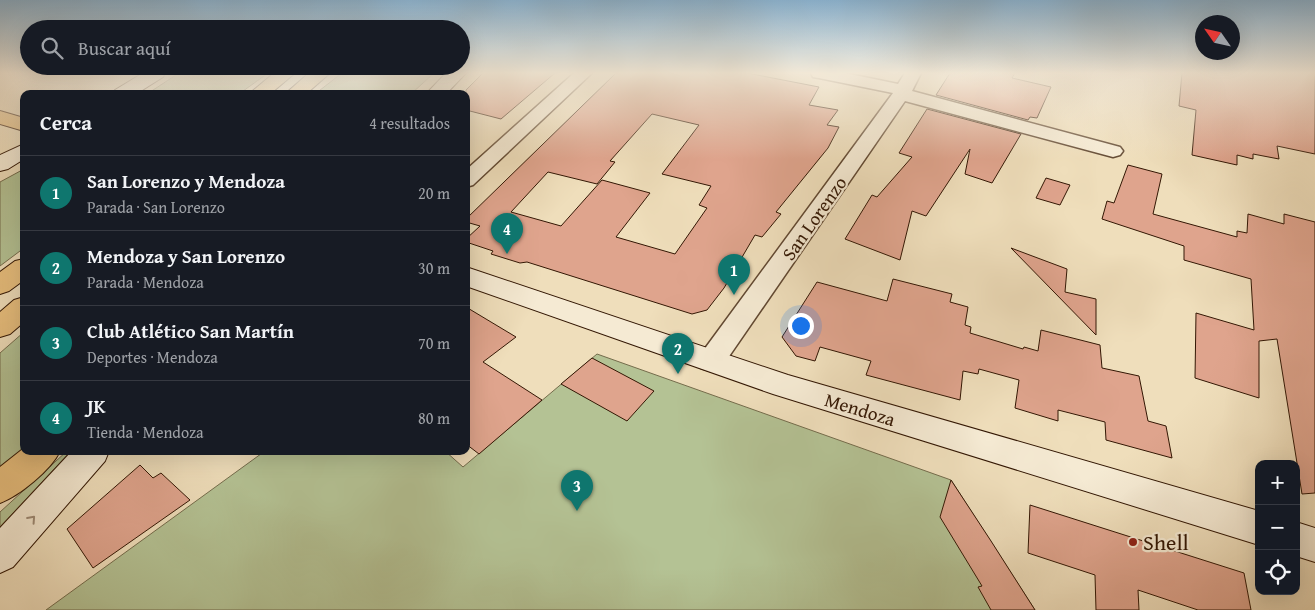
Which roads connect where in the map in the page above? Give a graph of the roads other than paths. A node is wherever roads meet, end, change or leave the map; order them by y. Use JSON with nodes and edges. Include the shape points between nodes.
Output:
{"nodes":[{"id":1,"x":553,"y":101,"type":"edge"},
{"id":2,"x":895,"y":101,"type":"edge"},
{"id":3,"x":955,"y":101,"type":"edge"},
{"id":4,"x":0,"y":117,"type":"edge"},
{"id":5,"x":20,"y":124,"type":"edge"},
{"id":6,"x":1113,"y":151,"type":"dead end"},
{"id":7,"x":20,"y":152,"type":"edge"},
{"id":8,"x":0,"y":164,"type":"edge"},
{"id":9,"x":470,"y":177,"type":"edge"},
{"id":10,"x":20,"y":270,"type":"edge"},
{"id":11,"x":470,"y":277,"type":"edge"},
{"id":12,"x":0,"y":285,"type":"edge"},
{"id":13,"x":20,"y":311,"type":"edge"},
{"id":14,"x":0,"y":327,"type":"edge"},
{"id":15,"x":712,"y":362,"type":"junction"},
{"id":16,"x":39,"y":455,"type":"edge"},
{"id":17,"x":89,"y":455,"type":"edge"},
{"id":18,"x":0,"y":488,"type":"edge"},
{"id":19,"x":1255,"y":527,"type":"edge"},
{"id":20,"x":1300,"y":541,"type":"edge"},
{"id":21,"x":1315,"y":545,"type":"edge"},
{"id":22,"x":0,"y":555,"type":"edge"}],
"edges":[{"from":1,"to":9,"type":"street"},
{"from":2,"to":15,"type":"street","name":"San Lorenzo"},
{"from":3,"to":6,"type":"street"},
{"from":4,"to":5,"type":"main road"},
{"from":7,"to":8,"type":"main road"},
{"from":10,"to":12,"type":"main road"},
{"from":11,"to":15,"type":"main road","name":"Mendoza"},
{"from":13,"to":14,"type":"main road"},
{"from":15,"to":19,"type":"main road","name":"Mendoza"},
{"from":16,"to":18,"type":"main road"},
{"from":22,"to":17,"type":"main road","one_way":true},
{"from":20,"to":21,"type":"main road"}]}
